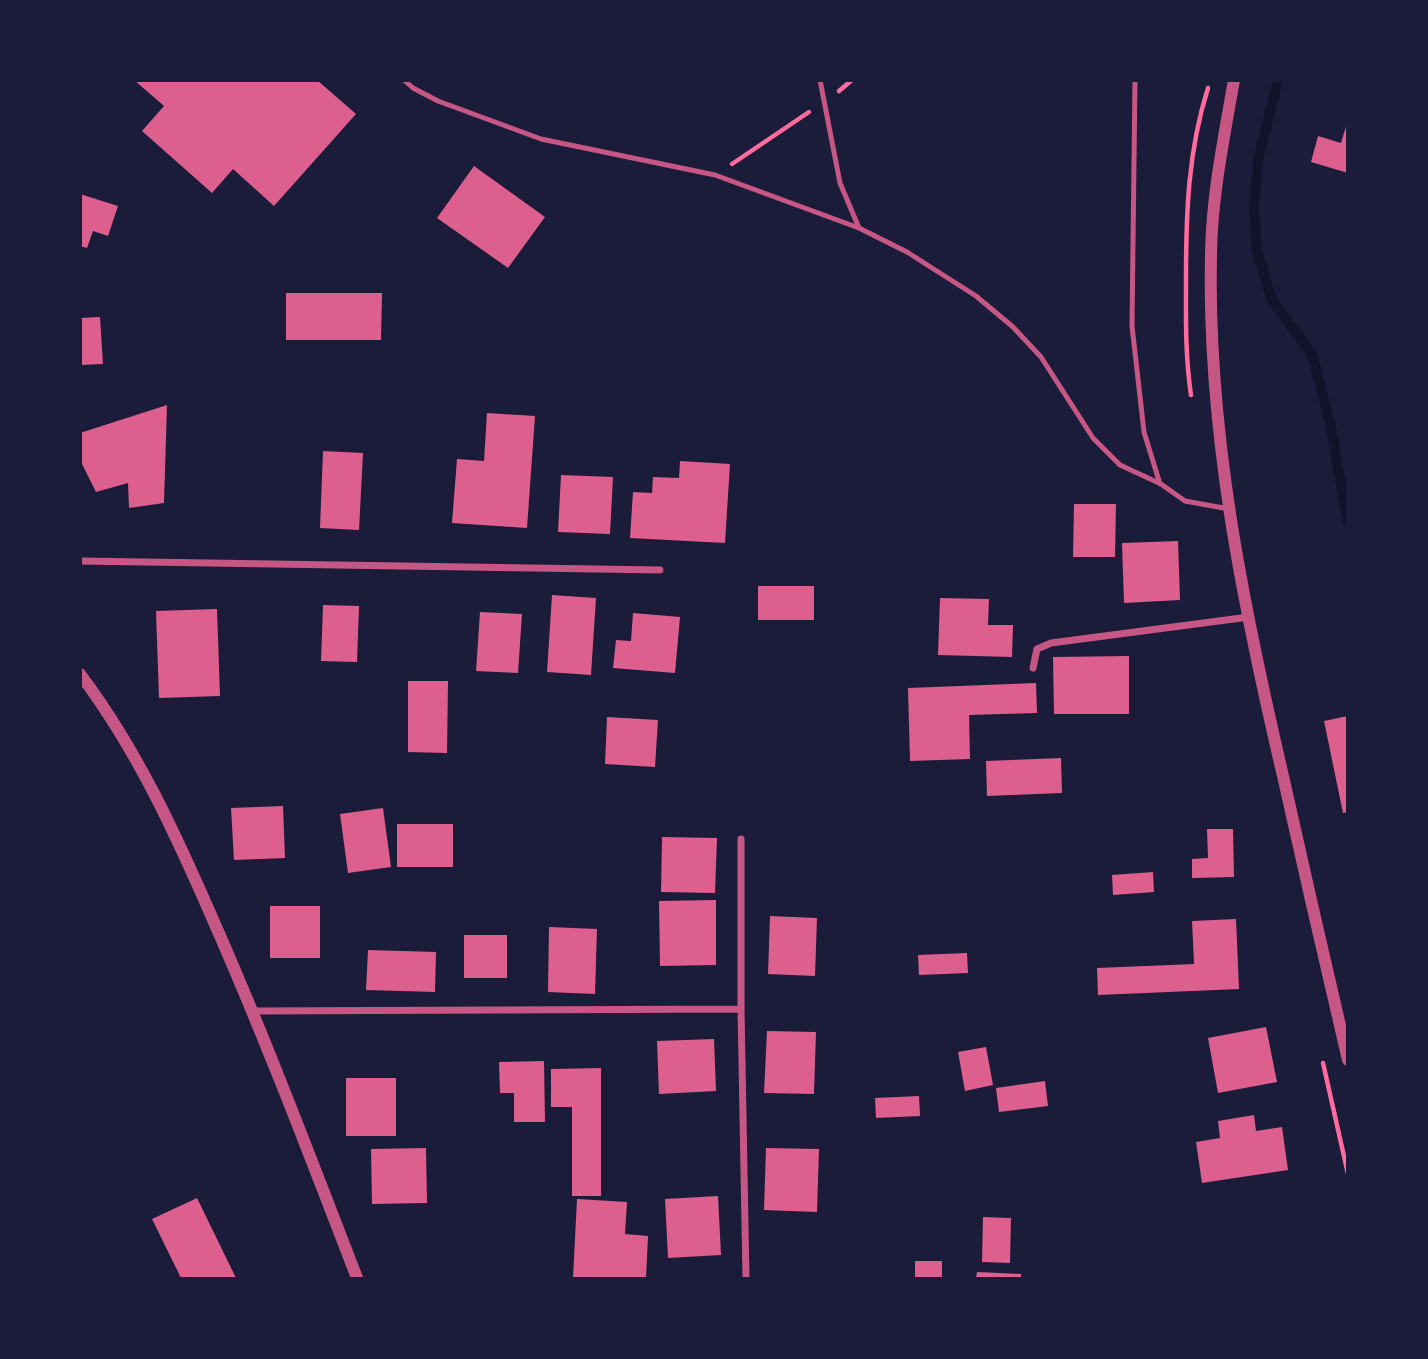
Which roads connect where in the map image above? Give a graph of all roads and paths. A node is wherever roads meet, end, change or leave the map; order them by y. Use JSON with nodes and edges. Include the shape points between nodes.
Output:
{"nodes":[{"id":1,"x":404,"y":80,"type":"edge"},
{"id":2,"x":820,"y":80,"type":"edge"},
{"id":3,"x":852,"y":80,"type":"edge"},
{"id":4,"x":1135,"y":80,"type":"edge"},
{"id":5,"x":1234,"y":80,"type":"edge"},
{"id":6,"x":824,"y":102,"type":"junction"},
{"id":7,"x":715,"y":175,"type":"junction"},
{"id":8,"x":859,"y":228,"type":"junction"},
{"id":9,"x":1161,"y":484,"type":"junction"},
{"id":10,"x":1229,"y":509,"type":"junction"},
{"id":11,"x":80,"y":561,"type":"edge"},
{"id":12,"x":660,"y":570,"type":"dead end"},
{"id":13,"x":1249,"y":617,"type":"junction"},
{"id":14,"x":1033,"y":668,"type":"dead end"},
{"id":15,"x":80,"y":674,"type":"edge"},
{"id":16,"x":741,"y":839,"type":"dead end"},
{"id":17,"x":741,"y":1009,"type":"junction"},
{"id":18,"x":253,"y":1011,"type":"junction"},
{"id":19,"x":1348,"y":1060,"type":"edge"},
{"id":20,"x":358,"y":1279,"type":"edge"},
{"id":21,"x":746,"y":1279,"type":"edge"}],
"edges":[{"from":1,"to":7,"type":"lane","via":[[438,102],[541,139]]},
{"from":2,"to":6,"type":"lane"},
{"from":3,"to":6,"type":"path"},
{"from":4,"to":9,"type":"lane","via":[[1132,326],[1144,432]]},
{"from":5,"to":10,"type":"street","via":[[1211,253],[1216,398]]},
{"from":6,"to":7,"type":"path"},
{"from":6,"to":8,"type":"lane","via":[[840,183]]},
{"from":7,"to":8,"type":"lane"},
{"from":8,"to":9,"type":"lane","via":[[976,296],[1013,327],[1041,357],[1093,438],[1120,465]]},
{"from":9,"to":10,"type":"lane","via":[[1185,500]]},
{"from":10,"to":13,"type":"street"},
{"from":11,"to":12,"type":"street"},
{"from":13,"to":14,"type":"street","via":[[1051,643],[1037,649]]},
{"from":13,"to":19,"type":"street"},
{"from":15,"to":18,"type":"street","via":[[143,769]]},
{"from":16,"to":17,"type":"street"},
{"from":17,"to":18,"type":"street"},
{"from":17,"to":21,"type":"street"},
{"from":18,"to":20,"type":"street"}]}
